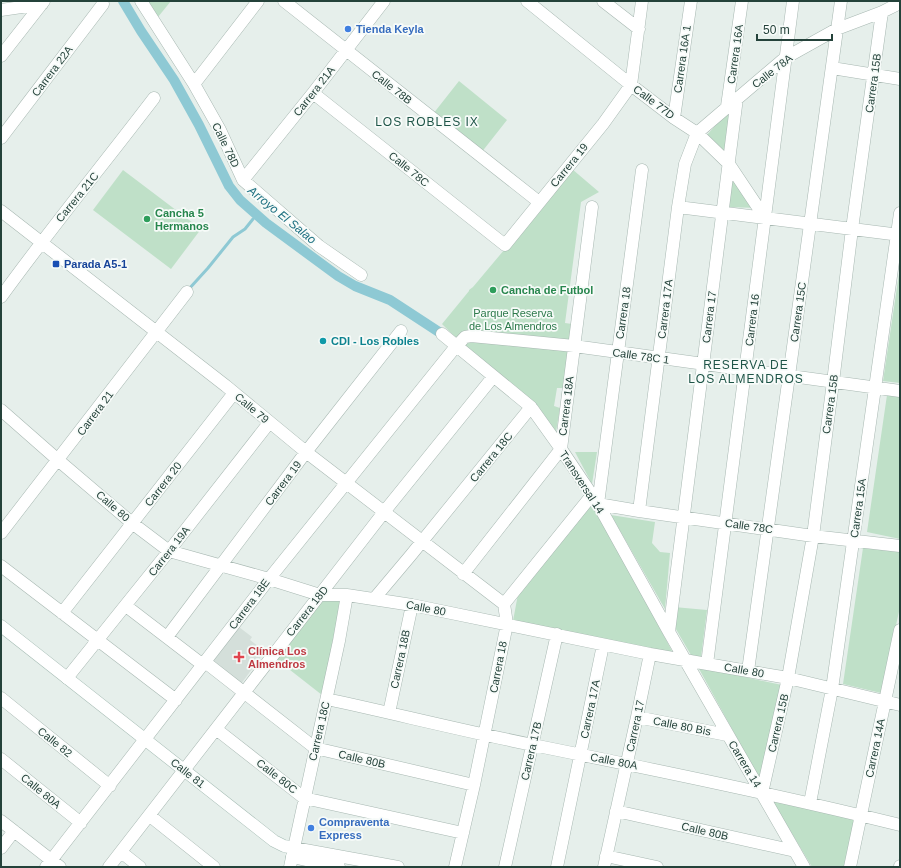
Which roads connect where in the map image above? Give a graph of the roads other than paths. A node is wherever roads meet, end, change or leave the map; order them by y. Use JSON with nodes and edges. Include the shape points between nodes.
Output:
{"nodes":[{"id":1,"x":142,"y":1,"type":"edge"},
{"id":2,"x":258,"y":1,"type":"edge"},
{"id":3,"x":284,"y":1,"type":"edge"},
{"id":4,"x":384,"y":1,"type":"edge"},
{"id":5,"x":527,"y":1,"type":"edge"},
{"id":6,"x":603,"y":1,"type":"edge"},
{"id":7,"x":642,"y":1,"type":"edge"},
{"id":8,"x":691,"y":1,"type":"edge"},
{"id":9,"x":742,"y":1,"type":"edge"},
{"id":10,"x":793,"y":1,"type":"edge"},
{"id":11,"x":841,"y":1,"type":"edge"},
{"id":12,"x":37,"y":3,"type":"edge"},
{"id":13,"x":900,"y":3,"type":"edge"},
{"id":14,"x":103,"y":4,"type":"dead end"},
{"id":15,"x":1,"y":10,"type":"edge"},
{"id":16,"x":882,"y":12,"type":"junction"},
{"id":17,"x":639,"y":29,"type":"junction"},
{"id":18,"x":837,"y":29,"type":"junction"},
{"id":19,"x":346,"y":50,"type":"junction"},
{"id":20,"x":1,"y":56,"type":"edge"},
{"id":21,"x":785,"y":58,"type":"junction"},
{"id":22,"x":832,"y":68,"type":"junction"},
{"id":23,"x":874,"y":75,"type":"junction"},
{"id":24,"x":900,"y":79,"type":"edge"},
{"id":25,"x":194,"y":84,"type":"junction"},
{"id":26,"x":632,"y":85,"type":"junction"},
{"id":27,"x":313,"y":93,"type":"junction"},
{"id":28,"x":154,"y":98,"type":"dead end"},
{"id":29,"x":738,"y":98,"type":"junction"},
{"id":30,"x":728,"y":106,"type":"junction"},
{"id":31,"x":674,"y":118,"type":"junction"},
{"id":32,"x":697,"y":133,"type":"junction"},
{"id":33,"x":1,"y":138,"type":"edge"},
{"id":34,"x":729,"y":164,"type":"junction"},
{"id":35,"x":642,"y":170,"type":"dead end"},
{"id":36,"x":243,"y":180,"type":"junction"},
{"id":37,"x":539,"y":202,"type":"junction"},
{"id":38,"x":592,"y":207,"type":"dead end"},
{"id":39,"x":678,"y":207,"type":"junction"},
{"id":40,"x":1,"y":212,"type":"edge"},
{"id":41,"x":723,"y":212,"type":"junction"},
{"id":42,"x":900,"y":213,"type":"edge"},
{"id":43,"x":765,"y":218,"type":"junction"},
{"id":44,"x":810,"y":224,"type":"junction"},
{"id":45,"x":852,"y":229,"type":"junction"},
{"id":46,"x":898,"y":234,"type":"edge"},
{"id":47,"x":40,"y":243,"type":"junction"},
{"id":48,"x":505,"y":245,"type":"joint"},
{"id":49,"x":361,"y":275,"type":"dead end"},
{"id":50,"x":187,"y":292,"type":"dead end"},
{"id":51,"x":1,"y":297,"type":"edge"},
{"id":52,"x":401,"y":330,"type":"dead end"},
{"id":53,"x":156,"y":332,"type":"junction"},
{"id":54,"x":442,"y":334,"type":"dead end"},
{"id":55,"x":457,"y":346,"type":"junction"},
{"id":56,"x":574,"y":346,"type":"junction"},
{"id":57,"x":617,"y":353,"type":"junction"},
{"id":58,"x":659,"y":358,"type":"junction"},
{"id":59,"x":703,"y":365,"type":"junction"},
{"id":60,"x":745,"y":370,"type":"junction"},
{"id":61,"x":789,"y":376,"type":"junction"},
{"id":62,"x":493,"y":377,"type":"junction"},
{"id":63,"x":833,"y":382,"type":"junction"},
{"id":64,"x":875,"y":388,"type":"junction"},
{"id":65,"x":900,"y":391,"type":"edge"},
{"id":66,"x":234,"y":393,"type":"junction"},
{"id":67,"x":531,"y":407,"type":"junction"},
{"id":68,"x":1,"y":410,"type":"edge"},
{"id":69,"x":269,"y":423,"type":"junction"},
{"id":70,"x":561,"y":449,"type":"junction"},
{"id":71,"x":306,"y":452,"type":"junction"},
{"id":72,"x":58,"y":460,"type":"junction"},
{"id":73,"x":345,"y":483,"type":"junction"},
{"id":74,"x":595,"y":500,"type":"junction"},
{"id":75,"x":639,"y":511,"type":"junction"},
{"id":76,"x":384,"y":512,"type":"junction"},
{"id":77,"x":683,"y":518,"type":"junction"},
{"id":78,"x":132,"y":523,"type":"junction"},
{"id":79,"x":725,"y":523,"type":"junction"},
{"id":80,"x":768,"y":529,"type":"junction"},
{"id":81,"x":1,"y":533,"type":"edge"},
{"id":82,"x":812,"y":536,"type":"junction"},
{"id":83,"x":853,"y":541,"type":"junction"},
{"id":84,"x":422,"y":542,"type":"junction"},
{"id":85,"x":900,"y":546,"type":"edge"},
{"id":86,"x":169,"y":551,"type":"junction"},
{"id":87,"x":1,"y":566,"type":"edge"},
{"id":88,"x":220,"y":566,"type":"junction"},
{"id":89,"x":463,"y":574,"type":"junction"},
{"id":90,"x":269,"y":579,"type":"junction"},
{"id":91,"x":320,"y":595,"type":"junction"},
{"id":92,"x":347,"y":595,"type":"junction"},
{"id":93,"x":374,"y":599,"type":"junction"},
{"id":94,"x":504,"y":604,"type":"junction"},
{"id":95,"x":412,"y":605,"type":"junction"},
{"id":96,"x":126,"y":606,"type":"junction"},
{"id":97,"x":62,"y":613,"type":"junction"},
{"id":98,"x":507,"y":624,"type":"junction"},
{"id":99,"x":1,"y":626,"type":"edge"},
{"id":100,"x":900,"y":630,"type":"edge"},
{"id":101,"x":669,"y":632,"type":"junction"},
{"id":102,"x":557,"y":634,"type":"junction"},
{"id":103,"x":167,"y":637,"type":"junction"},
{"id":104,"x":98,"y":640,"type":"junction"},
{"id":105,"x":603,"y":645,"type":"junction"},
{"id":106,"x":650,"y":654,"type":"junction"},
{"id":107,"x":686,"y":660,"type":"junction"},
{"id":108,"x":204,"y":664,"type":"junction"},
{"id":109,"x":707,"y":664,"type":"junction"},
{"id":110,"x":748,"y":671,"type":"junction"},
{"id":111,"x":67,"y":678,"type":"junction"},
{"id":112,"x":788,"y":678,"type":"junction"},
{"id":113,"x":832,"y":689,"type":"junction"},
{"id":114,"x":244,"y":692,"type":"junction"},
{"id":115,"x":1,"y":698,"type":"edge"},
{"id":116,"x":327,"y":699,"type":"junction"},
{"id":117,"x":176,"y":700,"type":"junction"},
{"id":118,"x":885,"y":702,"type":"junction"},
{"id":119,"x":900,"y":705,"type":"edge"},
{"id":120,"x":389,"y":713,"type":"junction"},
{"id":121,"x":637,"y":717,"type":"junction"},
{"id":122,"x":216,"y":729,"type":"junction"},
{"id":123,"x":484,"y":734,"type":"junction"},
{"id":124,"x":727,"y":734,"type":"junction"},
{"id":125,"x":146,"y":739,"type":"junction"},
{"id":126,"x":533,"y":745,"type":"junction"},
{"id":127,"x":315,"y":748,"type":"junction"},
{"id":128,"x":580,"y":754,"type":"junction"},
{"id":129,"x":1,"y":759,"type":"edge"},
{"id":130,"x":627,"y":763,"type":"junction"},
{"id":131,"x":184,"y":770,"type":"junction"},
{"id":132,"x":474,"y":785,"type":"junction"},
{"id":133,"x":110,"y":786,"type":"junction"},
{"id":134,"x":762,"y":793,"type":"junction"},
{"id":135,"x":304,"y":798,"type":"junction"},
{"id":136,"x":810,"y":803,"type":"junction"},
{"id":137,"x":616,"y":811,"type":"junction"},
{"id":138,"x":861,"y":815,"type":"junction"},
{"id":139,"x":150,"y":816,"type":"junction"},
{"id":140,"x":1,"y":821,"type":"edge"},
{"id":141,"x":81,"y":823,"type":"junction"},
{"id":142,"x":900,"y":825,"type":"edge"},
{"id":143,"x":14,"y":831,"type":"junction"},
{"id":144,"x":463,"y":833,"type":"junction"},
{"id":145,"x":1,"y":848,"type":"edge"},
{"id":146,"x":795,"y":851,"type":"junction"},
{"id":147,"x":121,"y":852,"type":"junction"},
{"id":148,"x":292,"y":857,"type":"edge"},
{"id":149,"x":605,"y":862,"type":"edge"},
{"id":150,"x":53,"y":865,"type":"edge"},
{"id":151,"x":109,"y":867,"type":"edge"},
{"id":152,"x":140,"y":867,"type":"edge"},
{"id":153,"x":214,"y":867,"type":"edge"},
{"id":154,"x":339,"y":867,"type":"edge"},
{"id":155,"x":398,"y":867,"type":"edge"},
{"id":156,"x":455,"y":867,"type":"edge"},
{"id":157,"x":505,"y":867,"type":"edge"},
{"id":158,"x":557,"y":867,"type":"edge"},
{"id":159,"x":657,"y":867,"type":"edge"},
{"id":160,"x":804,"y":867,"type":"edge"},
{"id":161,"x":850,"y":867,"type":"edge"}],
"edges":[{"from":1,"to":25,"type":"street","name":"Calle 78D"},
{"from":2,"to":25,"type":"street"},
{"from":3,"to":19,"type":"street","name":"Calle 78B"},
{"from":4,"to":19,"type":"street","name":"Carrera 21A"},
{"from":5,"to":26,"type":"street","name":"Calle 77D"},
{"from":6,"to":17,"type":"street"},
{"from":7,"to":17,"type":"street"},
{"from":8,"to":31,"type":"street","name":"Carrera 16A 1"},
{"from":9,"to":30,"type":"street","name":"Carrera 16A"},
{"from":10,"to":21,"type":"street","name":"Carrera 16"},
{"from":11,"to":18,"type":"street","name":"Carrera 15C"},
{"from":12,"to":15,"type":"street"},
{"from":12,"to":20,"type":"street"},
{"from":13,"to":16,"type":"street","name":"Calle 78A"},
{"from":14,"to":33,"type":"street","name":"Carrera 22A"},
{"from":16,"to":18,"type":"street","name":"Calle 78A"},
{"from":16,"to":23,"type":"street","name":"Carrera 15B"},
{"from":17,"to":26,"type":"street"},
{"from":18,"to":21,"type":"street","name":"Calle 78A"},
{"from":18,"to":22,"type":"street","name":"Carrera 15C"},
{"from":19,"to":27,"type":"street","name":"Carrera 21A"},
{"from":19,"to":37,"type":"street","name":"Calle 78B"},
{"from":21,"to":29,"type":"street","name":"Calle 78A"},
{"from":21,"to":43,"type":"street","name":"Carrera 16"},
{"from":22,"to":23,"type":"street"},
{"from":22,"to":44,"type":"street","name":"Carrera 15C"},
{"from":23,"to":24,"type":"street"},
{"from":23,"to":45,"type":"street","name":"Carrera 15B"},
{"from":25,"to":36,"type":"street","name":"Calle 78D","via":[[220,130]]},
{"from":26,"to":31,"type":"street","name":"Calle 77D"},
{"from":26,"to":37,"type":"street","name":"Carrera 19"},
{"from":27,"to":36,"type":"street","name":"Carrera 21A"},
{"from":27,"to":48,"type":"street","name":"Calle 78C"},
{"from":28,"to":47,"type":"street","name":"Carrera 21C"},
{"from":29,"to":30,"type":"street","name":"Calle 78A"},
{"from":29,"to":34,"type":"street","name":"Carrera 17"},
{"from":30,"to":32,"type":"street","name":"Calle 78A"},
{"from":31,"to":32,"type":"street","name":"Calle 77D"},
{"from":32,"to":34,"type":"street","name":"Calle 77D"},
{"from":32,"to":39,"type":"street","name":"Carrera 17A","via":[[685,164]]},
{"from":34,"to":41,"type":"street","name":"Carrera 17"},
{"from":34,"to":43,"type":"street","name":"Calle 77D"},
{"from":35,"to":57,"type":"street","name":"Carrera 18"},
{"from":36,"to":49,"type":"street","name":"Calle 78D","via":[[320,246]]},
{"from":37,"to":48,"type":"street","name":"Carrera 19"},
{"from":38,"to":56,"type":"street","name":"Carrera 18A"},
{"from":39,"to":41,"type":"street"},
{"from":39,"to":58,"type":"street","name":"Carrera 17A"},
{"from":40,"to":47,"type":"street","name":"Calle 79"},
{"from":41,"to":43,"type":"street"},
{"from":41,"to":59,"type":"street","name":"Carrera 17"},
{"from":42,"to":46,"type":"street","name":"Carrera 15A"},
{"from":43,"to":44,"type":"street"},
{"from":43,"to":60,"type":"street","name":"Carrera 16"},
{"from":44,"to":45,"type":"street"},
{"from":44,"to":61,"type":"street","name":"Carrera 15C"},
{"from":45,"to":46,"type":"street"},
{"from":45,"to":63,"type":"street","name":"Carrera 15B"},
{"from":46,"to":64,"type":"street","name":"Carrera 15A"},
{"from":47,"to":51,"type":"street","name":"Carrera 21C"},
{"from":47,"to":53,"type":"street","name":"Calle 79"},
{"from":50,"to":53,"type":"street","name":"Carrera 21"},
{"from":52,"to":71,"type":"street","name":"Carrera 19"},
{"from":53,"to":66,"type":"street","name":"Calle 79"},
{"from":53,"to":72,"type":"street","name":"Carrera 21"},
{"from":54,"to":55,"type":"street","name":"Transversal 14"},
{"from":55,"to":56,"type":"street","name":"Calle 78C 1","via":[[465,337],[471,336]]},
{"from":55,"to":62,"type":"street","name":"Transversal 14"},
{"from":55,"to":73,"type":"street","name":"Carrera 18E"},
{"from":56,"to":57,"type":"street","name":"Calle 78C 1"},
{"from":56,"to":70,"type":"street","name":"Carrera 18A"},
{"from":57,"to":58,"type":"street","name":"Calle 78C 1"},
{"from":57,"to":74,"type":"street","name":"Carrera 18"},
{"from":58,"to":59,"type":"street","name":"Calle 78C 1"},
{"from":58,"to":75,"type":"street","name":"Carrera 17A"},
{"from":59,"to":60,"type":"street","name":"Calle 78C 1"},
{"from":59,"to":77,"type":"street","name":"Carrera 17"},
{"from":60,"to":61,"type":"street","name":"Calle 78C 1"},
{"from":60,"to":79,"type":"street","name":"Carrera 16"},
{"from":61,"to":63,"type":"street","name":"Calle 78C 1"},
{"from":61,"to":80,"type":"street","name":"Carrera 15C"},
{"from":62,"to":67,"type":"street","name":"Transversal 14"},
{"from":62,"to":76,"type":"street","name":"Carrera 18D"},
{"from":63,"to":64,"type":"street","name":"Calle 78C 1"},
{"from":63,"to":82,"type":"street","name":"Carrera 15B"},
{"from":64,"to":65,"type":"street","name":"Calle 78C 1"},
{"from":64,"to":83,"type":"street","name":"Carrera 15A"},
{"from":66,"to":69,"type":"street","name":"Calle 79"},
{"from":66,"to":78,"type":"street","name":"Carrera 20"},
{"from":67,"to":70,"type":"street","name":"Transversal 14"},
{"from":67,"to":84,"type":"street","name":"Carrera 18C"},
{"from":68,"to":72,"type":"street","name":"Calle 80"},
{"from":69,"to":71,"type":"street","name":"Calle 79"},
{"from":69,"to":86,"type":"street","name":"Carrera 19A"},
{"from":70,"to":74,"type":"street","name":"Transversal 14"},
{"from":70,"to":89,"type":"street","name":"Carrera 18A"},
{"from":71,"to":73,"type":"street","name":"Calle 79"},
{"from":71,"to":88,"type":"street","name":"Carrera 19"},
{"from":72,"to":78,"type":"street","name":"Calle 80"},
{"from":72,"to":81,"type":"street","name":"Carrera 21"},
{"from":73,"to":76,"type":"street","name":"Calle 79"},
{"from":73,"to":90,"type":"street","name":"Carrera 18E"},
{"from":74,"to":75,"type":"street","name":"Calle 78C"},
{"from":74,"to":94,"type":"street"},
{"from":74,"to":101,"type":"street","name":"Transversal 14"},
{"from":75,"to":77,"type":"street","name":"Calle 78C"},
{"from":76,"to":84,"type":"street","name":"Calle 79"},
{"from":76,"to":91,"type":"street","name":"Carrera 18D"},
{"from":77,"to":79,"type":"street","name":"Calle 78C"},
{"from":77,"to":101,"type":"street","name":"Carrera 17"},
{"from":78,"to":86,"type":"street","name":"Calle 80"},
{"from":78,"to":97,"type":"street","name":"Carrera 20"},
{"from":79,"to":80,"type":"street","name":"Calle 78C"},
{"from":79,"to":109,"type":"street","name":"Carrera 16"},
{"from":80,"to":82,"type":"street","name":"Calle 78C"},
{"from":80,"to":110,"type":"street","name":"Carrera 15C"},
{"from":82,"to":83,"type":"street","name":"Calle 78C"},
{"from":82,"to":112,"type":"street","name":"Carrera 15B"},
{"from":83,"to":85,"type":"street","name":"Calle 78C"},
{"from":83,"to":113,"type":"street","name":"Carrera 15A"},
{"from":84,"to":89,"type":"street","name":"Calle 79"},
{"from":84,"to":93,"type":"street","name":"Carrera 18C"},
{"from":86,"to":88,"type":"street","name":"Calle 80"},
{"from":86,"to":96,"type":"street","name":"Carrera 19A"},
{"from":87,"to":97,"type":"street"},
{"from":88,"to":90,"type":"street","name":"Calle 80"},
{"from":88,"to":103,"type":"street","name":"Carrera 19"},
{"from":89,"to":94,"type":"street","name":"Calle 79"},
{"from":90,"to":91,"type":"street","name":"Calle 80"},
{"from":90,"to":108,"type":"street","name":"Carrera 18E"},
{"from":91,"to":92,"type":"street","name":"Calle 80"},
{"from":91,"to":114,"type":"street","name":"Carrera 18D"},
{"from":92,"to":93,"type":"street","name":"Calle 80"},
{"from":92,"to":116,"type":"street","name":"Carrera 18C"},
{"from":93,"to":95,"type":"street","name":"Calle 80"},
{"from":94,"to":98,"type":"street","name":"Carrera 18"},
{"from":95,"to":98,"type":"street","name":"Calle 80"},
{"from":95,"to":120,"type":"street","name":"Carrera 18B"},
{"from":96,"to":103,"type":"street","name":"Calle 80B"},
{"from":96,"to":104,"type":"street","name":"Carrera 19A"},
{"from":97,"to":104,"type":"street"},
{"from":98,"to":102,"type":"street","name":"Calle 80"},
{"from":98,"to":123,"type":"street","name":"Carrera 18"},
{"from":99,"to":111,"type":"street","name":"Calle 81"},
{"from":100,"to":118,"type":"street","name":"Carrera 14A"},
{"from":101,"to":107,"type":"street","name":"Transversal 14"},
{"from":102,"to":105,"type":"street","name":"Calle 80"},
{"from":102,"to":126,"type":"street","name":"Carrera 17B"},
{"from":103,"to":108,"type":"street","name":"Calle 80B"},
{"from":104,"to":111,"type":"street","name":"Carrera 19A"},
{"from":104,"to":117,"type":"street"},
{"from":105,"to":106,"type":"street","name":"Calle 80"},
{"from":105,"to":128,"type":"street","name":"Carrera 17A"},
{"from":106,"to":107,"type":"street","name":"Calle 80"},
{"from":106,"to":121,"type":"street","name":"Carrera 17"},
{"from":107,"to":109,"type":"street","name":"Calle 80"},
{"from":107,"to":124,"type":"street","name":"Carrera 14"},
{"from":108,"to":114,"type":"street","name":"Calle 80B"},
{"from":108,"to":117,"type":"street","name":"Carrera 18E"},
{"from":109,"to":110,"type":"street","name":"Calle 80"},
{"from":110,"to":112,"type":"street","name":"Calle 80"},
{"from":111,"to":125,"type":"street","name":"Calle 81"},
{"from":112,"to":113,"type":"street","name":"Calle 80"},
{"from":112,"to":134,"type":"street","name":"Carrera 15B"},
{"from":113,"to":118,"type":"street","name":"Calle 80"},
{"from":113,"to":136,"type":"street","name":"Carrera 15A"},
{"from":114,"to":122,"type":"street","name":"Carrera 18D"},
{"from":114,"to":127,"type":"street","name":"Calle 80B"},
{"from":115,"to":133,"type":"street","name":"Calle 82"},
{"from":116,"to":120,"type":"street","name":"Calle 80A"},
{"from":116,"to":127,"type":"street","name":"Carrera 18C"},
{"from":117,"to":125,"type":"street","name":"Carrera 18E"},
{"from":118,"to":119,"type":"street","name":"Calle 80"},
{"from":118,"to":138,"type":"street","name":"Carrera 14A"},
{"from":120,"to":123,"type":"street","name":"Calle 80A"},
{"from":121,"to":124,"type":"street","name":"Calle 80 Bis"},
{"from":121,"to":130,"type":"street","name":"Carrera 17"},
{"from":122,"to":131,"type":"street","name":"Carrera 18D"},
{"from":122,"to":135,"type":"street","name":"Calle 80C"},
{"from":123,"to":126,"type":"street","name":"Calle 80A"},
{"from":123,"to":132,"type":"street","name":"Carrera 18"},
{"from":124,"to":134,"type":"street","name":"Carrera 14"},
{"from":125,"to":131,"type":"street","name":"Calle 81"},
{"from":125,"to":133,"type":"street","name":"Carrera 18E"},
{"from":126,"to":128,"type":"street","name":"Calle 80A"},
{"from":126,"to":157,"type":"street","name":"Carrera 17B"},
{"from":127,"to":132,"type":"street","name":"Calle 80B"},
{"from":127,"to":135,"type":"street","name":"Carrera 18C"},
{"from":128,"to":130,"type":"street","name":"Calle 80A"},
{"from":128,"to":158,"type":"street","name":"Carrera 17A"},
{"from":129,"to":141,"type":"street","name":"Calle 80A"},
{"from":130,"to":134,"type":"street","name":"Calle 80A"},
{"from":130,"to":137,"type":"street","name":"Carrera 17"},
{"from":131,"to":139,"type":"street","name":"Carrera 18D"},
{"from":131,"to":148,"type":"street","name":"Calle 81","via":[[274,841],[284,846]]},
{"from":132,"to":144,"type":"street","name":"Carrera 18"},
{"from":133,"to":141,"type":"street","name":"Carrera 18E"},
{"from":134,"to":136,"type":"street","name":"Calle 80A"},
{"from":134,"to":146,"type":"street","name":"Carrera 14"},
{"from":135,"to":144,"type":"street","name":"Calle 80C"},
{"from":135,"to":148,"type":"street","name":"Carrera 18C"},
{"from":136,"to":138,"type":"street","name":"Calle 80A"},
{"from":137,"to":146,"type":"street","name":"Calle 80B"},
{"from":137,"to":149,"type":"street","name":"Carrera 17"},
{"from":138,"to":142,"type":"street","name":"Calle 80A"},
{"from":138,"to":161,"type":"street","name":"Carrera 14A"},
{"from":139,"to":147,"type":"street","name":"Carrera 18D"},
{"from":139,"to":153,"type":"street"},
{"from":140,"to":143,"type":"street"},
{"from":141,"to":150,"type":"street","name":"Carrera 18E"},
{"from":143,"to":145,"type":"street"},
{"from":143,"to":150,"type":"street"},
{"from":144,"to":156,"type":"street","name":"Carrera 18"},
{"from":146,"to":160,"type":"street","name":"Carrera 14"},
{"from":147,"to":151,"type":"street","name":"Carrera 18D"},
{"from":147,"to":152,"type":"street"},
{"from":148,"to":154,"type":"street","name":"Calle 81"},
{"from":148,"to":155,"type":"street","name":"Calle 81"},
{"from":149,"to":159,"type":"street"}]}
